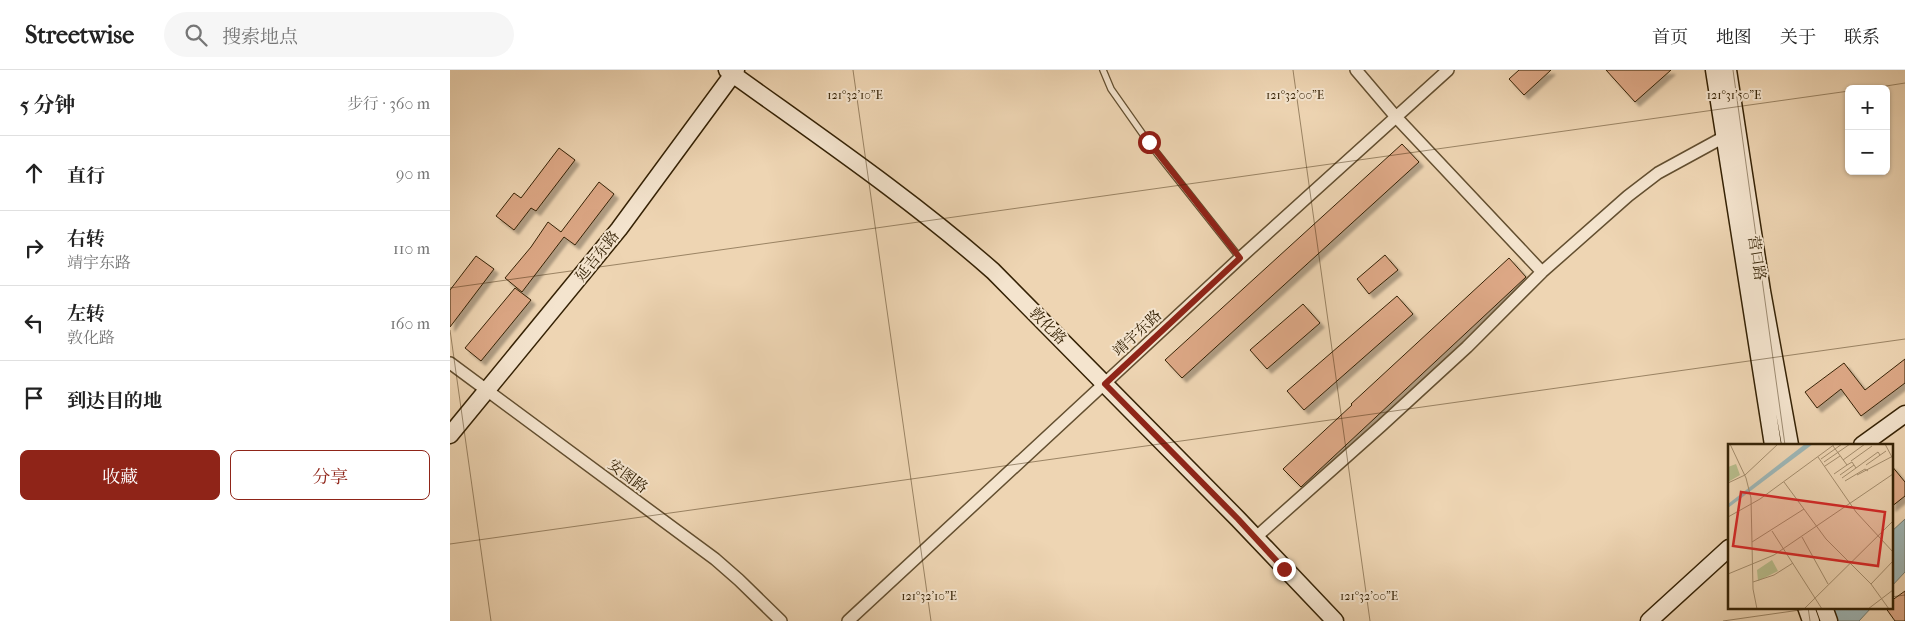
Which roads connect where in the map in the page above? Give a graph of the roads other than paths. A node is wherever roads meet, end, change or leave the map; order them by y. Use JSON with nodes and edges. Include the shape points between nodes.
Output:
{"nodes":[{"id":1,"x":1103,"y":70,"type":"edge"},
{"id":2,"x":1356,"y":70,"type":"edge"},
{"id":3,"x":1448,"y":70,"type":"edge"},
{"id":4,"x":1714,"y":70,"type":"edge"},
{"id":5,"x":1728,"y":70,"type":"edge"},
{"id":6,"x":732,"y":71,"type":"edge"},
{"id":7,"x":1396,"y":117,"type":"junction"},
{"id":8,"x":1724,"y":136,"type":"junction"},
{"id":9,"x":1240,"y":258,"type":"junction"},
{"id":10,"x":1542,"y":272,"type":"junction"},
{"id":11,"x":450,"y":363,"type":"edge"},
{"id":12,"x":1105,"y":384,"type":"junction"},
{"id":13,"x":487,"y":390,"type":"junction"},
{"id":14,"x":1905,"y":414,"type":"edge"},
{"id":15,"x":450,"y":435,"type":"edge"},
{"id":16,"x":1773,"y":444,"type":"edge"},
{"id":17,"x":1790,"y":444,"type":"edge"},
{"id":18,"x":1863,"y":444,"type":"edge"},
{"id":19,"x":1255,"y":538,"type":"junction"},
{"id":20,"x":1728,"y":549,"type":"edge"},
{"id":21,"x":1824,"y":608,"type":"edge"},
{"id":22,"x":781,"y":621,"type":"edge"},
{"id":23,"x":848,"y":621,"type":"edge"},
{"id":24,"x":1335,"y":621,"type":"edge"},
{"id":25,"x":1650,"y":621,"type":"edge"},
{"id":26,"x":1829,"y":621,"type":"edge"}],
"edges":[{"from":1,"to":9,"type":"lane","via":[[1111,89],[1149,142]]},
{"from":2,"to":7,"type":"street"},
{"from":3,"to":7,"type":"street","name":"靖宇东路"},
{"from":4,"to":8,"type":"street","name":"营口路"},
{"from":5,"to":17,"type":"street","name":"营口路"},
{"from":6,"to":12,"type":"street","name":"敦化路","via":[[969,250]]},
{"from":6,"to":13,"type":"street","name":"延吉东路","via":[[619,229]]},
{"from":7,"to":9,"type":"street","name":"靖宇东路"},
{"from":7,"to":10,"type":"street"},
{"from":8,"to":10,"type":"street","via":[[1658,173]]},
{"from":8,"to":16,"type":"street","name":"营口路"},
{"from":9,"to":12,"type":"street","name":"靖宇东路"},
{"from":10,"to":19,"type":"street","via":[[1460,354]]},
{"from":11,"to":13,"type":"street","name":"安图路"},
{"from":12,"to":19,"type":"street","name":"敦化路"},
{"from":12,"to":23,"type":"street","name":"靖宇东路"},
{"from":13,"to":15,"type":"street","name":"延吉东路"},
{"from":13,"to":22,"type":"street","name":"安图路","via":[[715,559]]},
{"from":14,"to":18,"type":"street"},
{"from":19,"to":24,"type":"street","name":"敦化路"},
{"from":20,"to":25,"type":"street"},
{"from":21,"to":26,"type":"street"}]}
